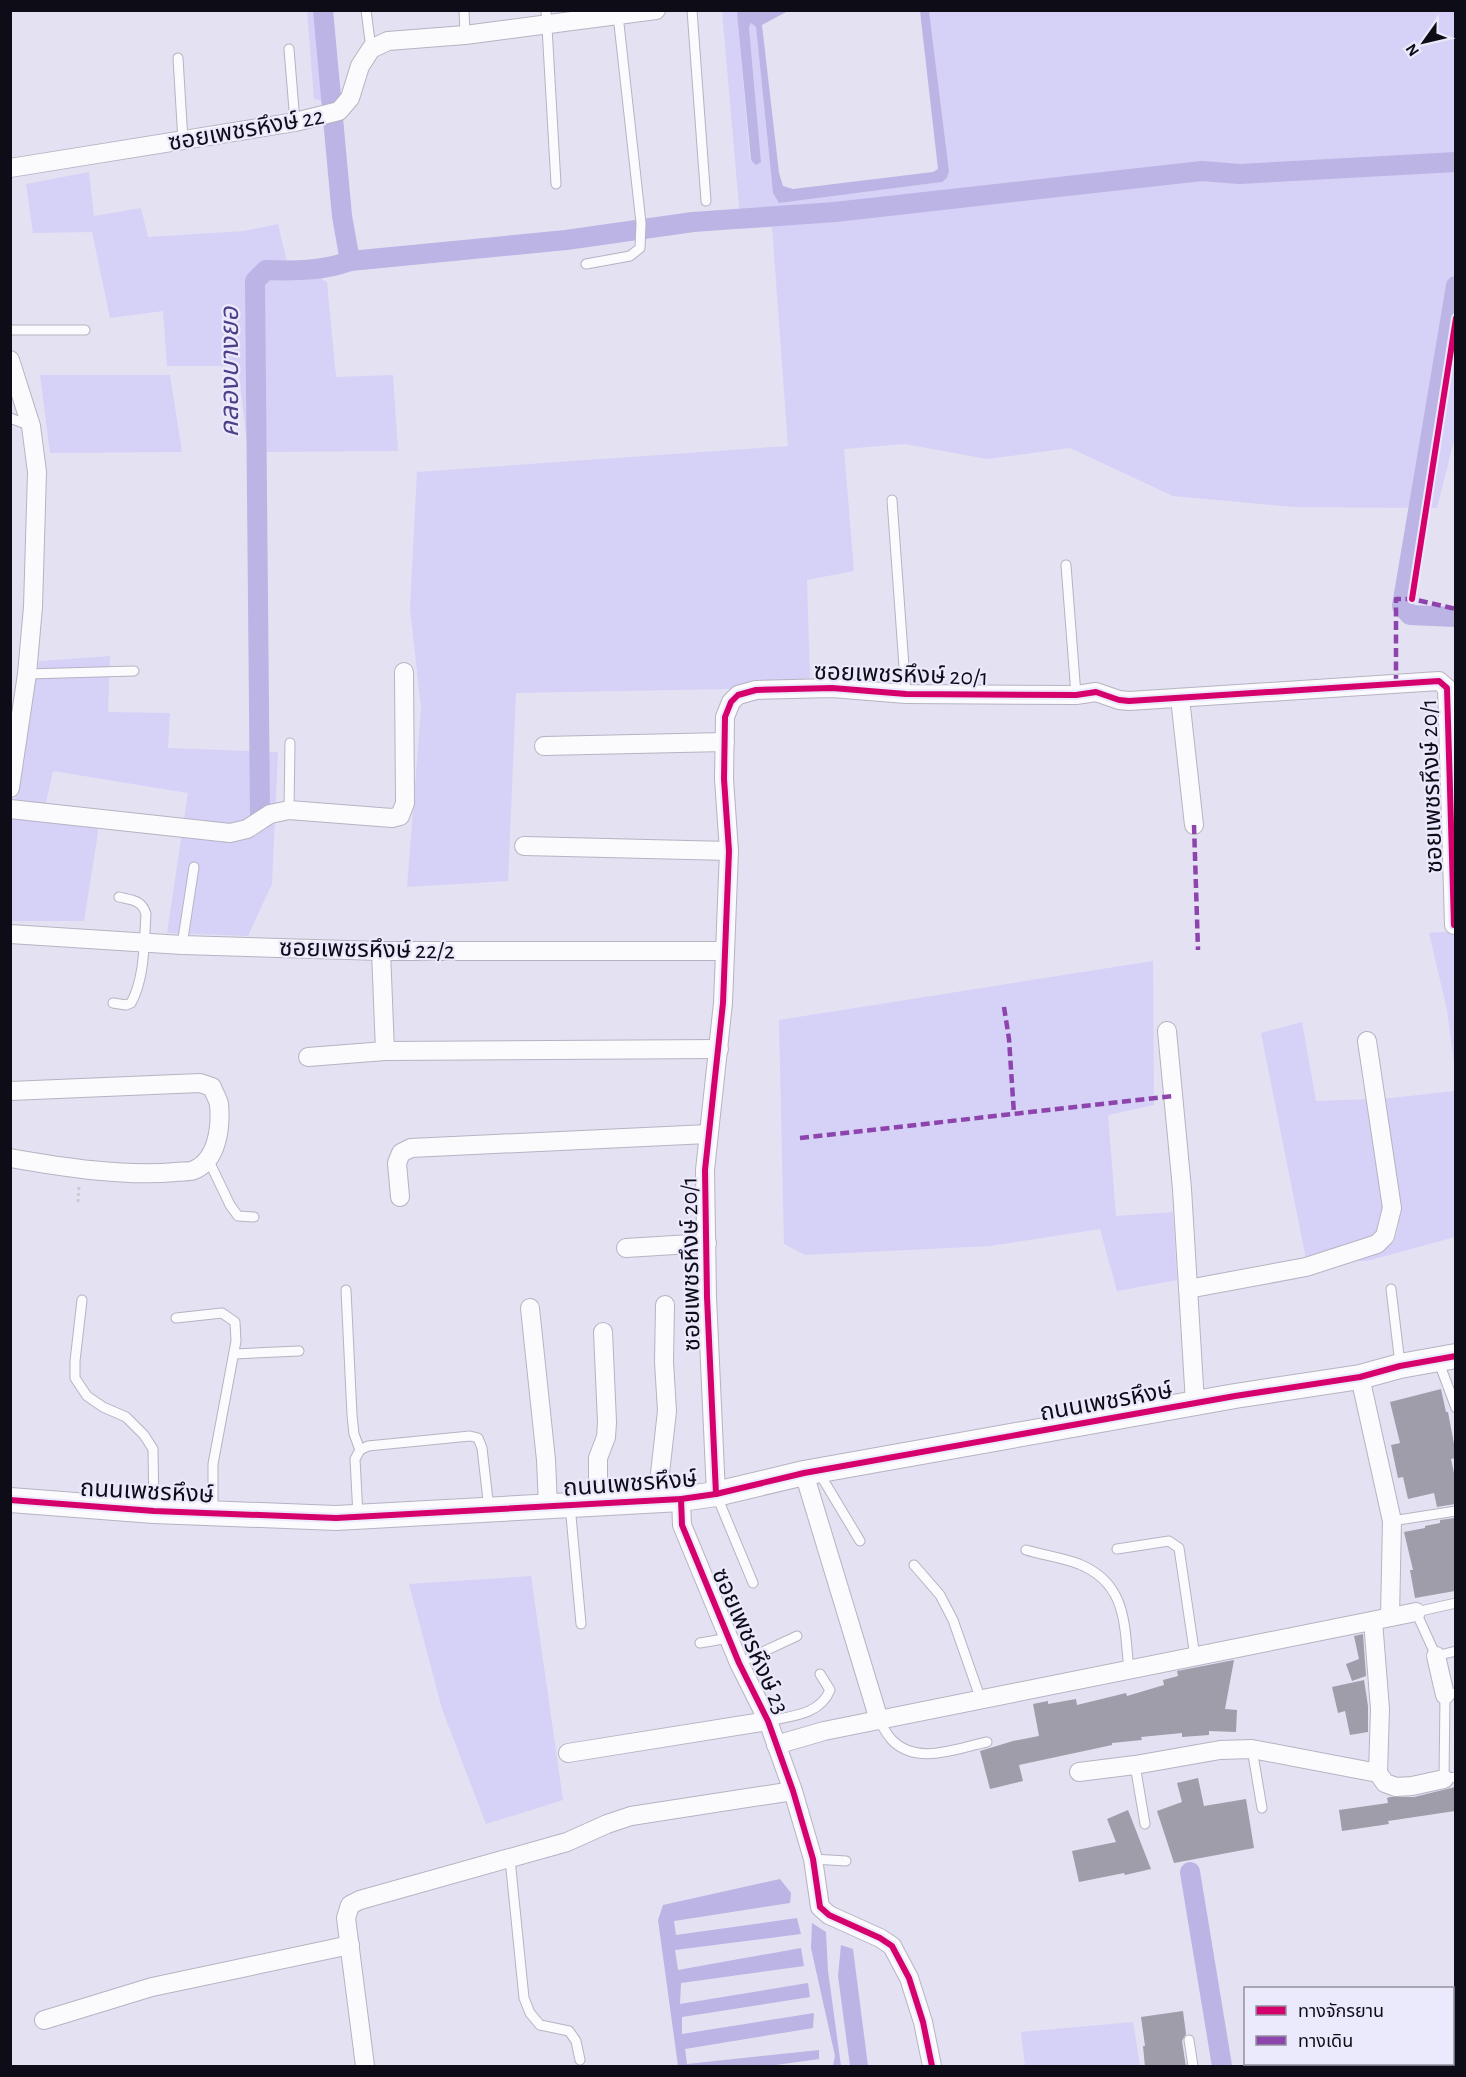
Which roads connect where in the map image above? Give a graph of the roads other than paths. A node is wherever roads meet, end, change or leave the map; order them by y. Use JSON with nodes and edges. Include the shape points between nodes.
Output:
{"nodes":[{"id":1,"x":366,"y":10,"type":"edge"},
{"id":2,"x":464,"y":10,"type":"edge"},
{"id":3,"x":656,"y":10,"type":"edge"},
{"id":4,"x":692,"y":10,"type":"edge"},
{"id":5,"x":618,"y":15,"type":"junction"},
{"id":6,"x":546,"y":17,"type":"edge"},
{"id":7,"x":465,"y":34,"type":"junction"},
{"id":8,"x":289,"y":49,"type":"dead end"},
{"id":9,"x":371,"y":49,"type":"junction"},
{"id":10,"x":178,"y":58,"type":"dead end"},
{"id":11,"x":295,"y":122,"type":"junction"},
{"id":12,"x":183,"y":141,"type":"junction"},
{"id":13,"x":10,"y":168,"type":"edge"},
{"id":14,"x":556,"y":184,"type":"dead end"},
{"id":15,"x":706,"y":201,"type":"dead end"},
{"id":16,"x":586,"y":264,"type":"dead end"},
{"id":17,"x":10,"y":330,"type":"edge"},
{"id":18,"x":85,"y":330,"type":"dead end"},
{"id":19,"x":10,"y":360,"type":"edge"},
{"id":20,"x":10,"y":418,"type":"edge"},
{"id":21,"x":31,"y":426,"type":"junction"},
{"id":22,"x":892,"y":500,"type":"dead end"},
{"id":23,"x":1066,"y":565,"type":"dead end"},
{"id":24,"x":134,"y":671,"type":"dead end"},
{"id":25,"x":404,"y":672,"type":"dead end"},
{"id":26,"x":27,"y":674,"type":"junction"},
{"id":27,"x":906,"y":694,"type":"junction"},
{"id":28,"x":1076,"y":695,"type":"junction"},
{"id":29,"x":1180,"y":698,"type":"junction"},
{"id":30,"x":725,"y":742,"type":"junction"},
{"id":31,"x":290,"y":744,"type":"dead end"},
{"id":32,"x":544,"y":746,"type":"dead end"},
{"id":33,"x":10,"y":788,"type":"edge"},
{"id":34,"x":10,"y":809,"type":"edge"},
{"id":35,"x":290,"y":810,"type":"junction"},
{"id":36,"x":1194,"y":825,"type":"dead end"},
{"id":37,"x":524,"y":846,"type":"dead end"},
{"id":38,"x":729,"y":850,"type":"junction"},
{"id":39,"x":194,"y":867,"type":"dead end"},
{"id":40,"x":119,"y":897,"type":"dead end"},
{"id":41,"x":1454,"y":925,"type":"edge"},
{"id":42,"x":10,"y":934,"type":"edge"},
{"id":43,"x":144,"y":943,"type":"junction"},
{"id":44,"x":182,"y":945,"type":"junction"},
{"id":45,"x":381,"y":951,"type":"junction"},
{"id":46,"x":724,"y":951,"type":"junction"},
{"id":47,"x":113,"y":1003,"type":"dead end"},
{"id":48,"x":1167,"y":1031,"type":"dead end"},
{"id":49,"x":1367,"y":1041,"type":"dead end"},
{"id":50,"x":719,"y":1049,"type":"junction"},
{"id":51,"x":385,"y":1052,"type":"junction"},
{"id":52,"x":308,"y":1057,"type":"dead end"},
{"id":53,"x":10,"y":1091,"type":"edge"},
{"id":54,"x":708,"y":1134,"type":"junction"},
{"id":55,"x":10,"y":1158,"type":"edge"},
{"id":56,"x":208,"y":1159,"type":"junction"},
{"id":57,"x":400,"y":1197,"type":"dead end"},
{"id":58,"x":254,"y":1217,"type":"dead end"},
{"id":59,"x":707,"y":1243,"type":"junction"},
{"id":60,"x":626,"y":1248,"type":"dead end"},
{"id":61,"x":1188,"y":1289,"type":"junction"},
{"id":62,"x":1391,"y":1289,"type":"dead end"},
{"id":63,"x":346,"y":1290,"type":"dead end"},
{"id":64,"x":82,"y":1300,"type":"dead end"},
{"id":65,"x":665,"y":1305,"type":"dead end"},
{"id":66,"x":530,"y":1308,"type":"dead end"},
{"id":67,"x":177,"y":1318,"type":"dead end"},
{"id":68,"x":603,"y":1332,"type":"dead end"},
{"id":69,"x":299,"y":1351,"type":"dead end"},
{"id":70,"x":234,"y":1354,"type":"junction"},
{"id":71,"x":1447,"y":1358,"type":"edge"},
{"id":72,"x":1400,"y":1366,"type":"junction"},
{"id":73,"x":1360,"y":1377,"type":"junction"},
{"id":74,"x":1195,"y":1403,"type":"junction"},
{"id":75,"x":1455,"y":1408,"type":"edge"},
{"id":76,"x":360,"y":1450,"type":"junction"},
{"id":77,"x":811,"y":1472,"type":"junction"},
{"id":78,"x":716,"y":1494,"type":"junction"},
{"id":79,"x":681,"y":1499,"type":"junction"},
{"id":80,"x":10,"y":1500,"type":"edge"},
{"id":81,"x":657,"y":1500,"type":"junction"},
{"id":82,"x":598,"y":1504,"type":"junction"},
{"id":83,"x":559,"y":1506,"type":"junction"},
{"id":84,"x":489,"y":1509,"type":"junction"},
{"id":85,"x":154,"y":1511,"type":"junction"},
{"id":86,"x":1455,"y":1511,"type":"edge"},
{"id":87,"x":213,"y":1513,"type":"junction"},
{"id":88,"x":358,"y":1517,"type":"junction"},
{"id":89,"x":1392,"y":1521,"type":"junction"},
{"id":90,"x":860,"y":1541,"type":"dead end"},
{"id":91,"x":1118,"y":1549,"type":"dead end"},
{"id":92,"x":1026,"y":1550,"type":"dead end"},
{"id":93,"x":914,"y":1565,"type":"dead end"},
{"id":94,"x":753,"y":1583,"type":"dead end"},
{"id":95,"x":1455,"y":1603,"type":"edge"},
{"id":96,"x":1416,"y":1612,"type":"junction"},
{"id":97,"x":1382,"y":1619,"type":"junction"},
{"id":98,"x":581,"y":1624,"type":"dead end"},
{"id":99,"x":797,"y":1636,"type":"dead end"},
{"id":100,"x":729,"y":1638,"type":"junction"},
{"id":101,"x":700,"y":1643,"type":"dead end"},
{"id":102,"x":1455,"y":1651,"type":"edge"},
{"id":103,"x":1436,"y":1656,"type":"junction"},
{"id":104,"x":1195,"y":1657,"type":"junction"},
{"id":105,"x":739,"y":1663,"type":"junction"},
{"id":106,"x":1129,"y":1670,"type":"junction"},
{"id":107,"x":820,"y":1674,"type":"dead end"},
{"id":108,"x":1450,"y":1694,"type":"edge"},
{"id":109,"x":981,"y":1700,"type":"junction"},
{"id":110,"x":879,"y":1720,"type":"junction"},
{"id":111,"x":768,"y":1721,"type":"junction"},
{"id":112,"x":987,"y":1742,"type":"dead end"},
{"id":113,"x":776,"y":1745,"type":"junction"},
{"id":114,"x":1252,"y":1749,"type":"junction"},
{"id":115,"x":568,"y":1753,"type":"dead end"},
{"id":116,"x":1135,"y":1765,"type":"junction"},
{"id":117,"x":1079,"y":1772,"type":"dead end"},
{"id":118,"x":1378,"y":1773,"type":"junction"},
{"id":119,"x":1450,"y":1778,"type":"edge"},
{"id":120,"x":793,"y":1791,"type":"junction"},
{"id":121,"x":1262,"y":1808,"type":"dead end"},
{"id":122,"x":1145,"y":1824,"type":"dead end"},
{"id":123,"x":510,"y":1858,"type":"junction"},
{"id":124,"x":813,"y":1859,"type":"junction"},
{"id":125,"x":846,"y":1861,"type":"dead end"},
{"id":126,"x":350,"y":1945,"type":"junction"},
{"id":127,"x":44,"y":2020,"type":"dead end"},
{"id":128,"x":1190,"y":2040,"type":"dead end"},
{"id":129,"x":580,"y":2060,"type":"dead end"},
{"id":130,"x":365,"y":2067,"type":"edge"},
{"id":131,"x":932,"y":2067,"type":"edge"},
{"id":132,"x":1193,"y":2067,"type":"edge"}],
"edges":[{"from":1,"to":9,"type":"lane"},
{"from":2,"to":7,"type":"lane"},
{"from":3,"to":5,"type":"street"},
{"from":4,"to":15,"type":"lane"},
{"from":5,"to":6,"type":"street"},
{"from":5,"to":16,"type":"lane","via":[[641,223],[640,248],[630,256]]},
{"from":6,"to":7,"type":"street"},
{"from":6,"to":14,"type":"lane"},
{"from":7,"to":9,"type":"street","via":[[388,41]]},
{"from":8,"to":11,"type":"lane"},
{"from":9,"to":11,"type":"street","name":"ซอยเพชรหึงษ์ 22","via":[[360,66],[350,98],[339,111]]},
{"from":10,"to":12,"type":"lane"},
{"from":11,"to":12,"type":"street","name":"ซอยเพชรหึงษ์ 22"},
{"from":12,"to":13,"type":"street","name":"ซอยเพชรหึงษ์ 22"},
{"from":17,"to":18,"type":"lane"},
{"from":19,"to":21,"type":"street"},
{"from":20,"to":21,"type":"lane"},
{"from":21,"to":26,"type":"street","via":[[37,472]]},
{"from":22,"to":27,"type":"lane"},
{"from":23,"to":28,"type":"lane"},
{"from":24,"to":26,"type":"lane"},
{"from":25,"to":35,"type":"street","via":[[405,803],[400,816]]},
{"from":26,"to":33,"type":"street"},
{"from":27,"to":28,"type":"street","name":"ซอยเพชรหึงษ์ 20/1"},
{"from":27,"to":30,"type":"street","name":"ซอยเพชรหึงษ์ 20/1","via":[[832,688],[738,694],[725,717]]},
{"from":28,"to":29,"type":"street","name":"ซอยเพชรหึงษ์ 20/1","via":[[1096,692],[1119,700]]},
{"from":29,"to":36,"type":"street"},
{"from":29,"to":41,"type":"street","name":"ซอยเพชรหึงษ์ 20/1","via":[[1439,681],[1446,688]]},
{"from":30,"to":32,"type":"street"},
{"from":30,"to":38,"type":"street","name":"ซอยเพชรหึงษ์ 20/1"},
{"from":31,"to":35,"type":"lane"},
{"from":34,"to":35,"type":"street","via":[[230,833],[246,830],[270,814]]},
{"from":37,"to":38,"type":"street"},
{"from":38,"to":46,"type":"street","name":"ซอยเพชรหึงษ์ 20/1"},
{"from":39,"to":44,"type":"lane"},
{"from":40,"to":43,"type":"lane","via":[[144,907]]},
{"from":42,"to":43,"type":"street","name":"ซอยเพชรหึงษ์ 22/2"},
{"from":43,"to":44,"type":"street","name":"ซอยเพชรหึงษ์ 22/2"},
{"from":43,"to":47,"type":"lane","via":[[134,998],[126,1005]]},
{"from":44,"to":45,"type":"street","name":"ซอยเพชรหึงษ์ 22/2"},
{"from":45,"to":46,"type":"street","name":"ซอยเพชรหึงษ์ 22/2"},
{"from":45,"to":51,"type":"street"},
{"from":46,"to":50,"type":"street","name":"ซอยเพชรหึงษ์ 20/1"},
{"from":48,"to":61,"type":"street"},
{"from":49,"to":61,"type":"street","via":[[1392,1208],[1385,1236],[1377,1244],[1306,1267]]},
{"from":50,"to":51,"type":"street"},
{"from":50,"to":54,"type":"street","name":"ซอยเพชรหึงษ์ 20/1"},
{"from":51,"to":52,"type":"street"},
{"from":53,"to":56,"type":"street","via":[[200,1083],[212,1087],[219,1102],[218,1126],[215,1147]]},
{"from":54,"to":57,"type":"street","via":[[411,1148],[401,1153],[397,1163]]},
{"from":54,"to":59,"type":"street","name":"ซอยเพชรหึงษ์ 20/1"},
{"from":55,"to":56,"type":"street","via":[[80,1169],[163,1173],[195,1170]]},
{"from":56,"to":58,"type":"lane","via":[[238,1216]]},
{"from":59,"to":60,"type":"street"},
{"from":59,"to":78,"type":"street","name":"ซอยเพชรหึงษ์ 20/1"},
{"from":61,"to":74,"type":"street"},
{"from":62,"to":72,"type":"lane"},
{"from":63,"to":76,"type":"lane","via":[[352,1415]]},
{"from":64,"to":85,"type":"lane","via":[[75,1378],[87,1396],[126,1418],[153,1449]]},
{"from":65,"to":81,"type":"street","via":[[667,1412]]},
{"from":66,"to":83,"type":"street","via":[[546,1460]]},
{"from":67,"to":70,"type":"lane","via":[[222,1313],[235,1322]]},
{"from":68,"to":82,"type":"street","via":[[607,1422],[598,1458]]},
{"from":69,"to":70,"type":"lane"},
{"from":70,"to":87,"type":"lane","via":[[213,1464]]},
{"from":71,"to":72,"type":"main road","name":"ถนนเพชรหึงษ์"},
{"from":71,"to":75,"type":"lane"},
{"from":72,"to":73,"type":"main road","name":"ถนนเพชรหึงษ์"},
{"from":73,"to":74,"type":"main road","name":"ถนนเพชรหึงษ์"},
{"from":73,"to":89,"type":"street"},
{"from":74,"to":77,"type":"main road","name":"ถนนเพชรหึงษ์"},
{"from":76,"to":84,"type":"lane","via":[[368,1446],[478,1438]]},
{"from":76,"to":88,"type":"lane","via":[[355,1459]]},
{"from":77,"to":78,"type":"main road","name":"ถนนเพชรหึงษ์"},
{"from":77,"to":90,"type":"lane"},
{"from":77,"to":110,"type":"street"},
{"from":78,"to":79,"type":"main road","name":"ถนนเพชรหึงษ์"},
{"from":78,"to":94,"type":"lane"},
{"from":79,"to":81,"type":"main road","name":"ถนนเพชรหึงษ์"},
{"from":79,"to":100,"type":"street","name":"ซอยเพชรหึงษ์ 23","via":[[682,1525]]},
{"from":80,"to":85,"type":"main road","name":"ถนนเพชรหึงษ์"},
{"from":81,"to":82,"type":"main road","name":"ถนนเพชรหึงษ์"},
{"from":82,"to":83,"type":"main road","name":"ถนนเพชรหึงษ์"},
{"from":83,"to":84,"type":"main road","name":"ถนนเพชรหึงษ์"},
{"from":83,"to":98,"type":"lane"},
{"from":84,"to":88,"type":"main road","name":"ถนนเพชรหึงษ์"},
{"from":85,"to":87,"type":"main road","name":"ถนนเพชรหึงษ์"},
{"from":86,"to":89,"type":"lane"},
{"from":87,"to":88,"type":"main road","name":"ถนนเพชรหึงษ์"},
{"from":89,"to":97,"type":"street"},
{"from":91,"to":104,"type":"lane","via":[[1169,1541],[1179,1548]]},
{"from":92,"to":106,"type":"lane","via":[[1080,1565],[1114,1591],[1124,1620]]},
{"from":93,"to":109,"type":"lane","via":[[940,1595]]},
{"from":95,"to":96,"type":"lane"},
{"from":96,"to":97,"type":"street"},
{"from":96,"to":103,"type":"lane"},
{"from":97,"to":104,"type":"street"},
{"from":97,"to":118,"type":"street"},
{"from":99,"to":105,"type":"lane"},
{"from":100,"to":101,"type":"lane"},
{"from":100,"to":105,"type":"street","name":"ซอยเพชรหึงษ์ 23"},
{"from":102,"to":103,"type":"lane"},
{"from":103,"to":108,"type":"street"},
{"from":104,"to":106,"type":"street"},
{"from":105,"to":111,"type":"street","name":"ซอยเพชรหึงษ์ 23"},
{"from":106,"to":109,"type":"street"},
{"from":107,"to":111,"type":"lane","via":[[830,1690],[815,1710]]},
{"from":108,"to":119,"type":"lane"},
{"from":109,"to":110,"type":"street"},
{"from":110,"to":112,"type":"lane","via":[[891,1740],[905,1750],[926,1755]]},
{"from":110,"to":113,"type":"street"},
{"from":111,"to":113,"type":"street","name":"ซอยเพชรหึงษ์ 23"},
{"from":111,"to":115,"type":"street"},
{"from":113,"to":120,"type":"street","name":"ซอยเพชรหึงษ์ 23"},
{"from":114,"to":116,"type":"street","via":[[1220,1750]]},
{"from":114,"to":118,"type":"street"},
{"from":114,"to":121,"type":"lane"},
{"from":116,"to":117,"type":"street"},
{"from":116,"to":122,"type":"lane"},
{"from":118,"to":119,"type":"street","via":[[1385,1783],[1396,1787]]},
{"from":120,"to":123,"type":"street","via":[[631,1816],[567,1842]]},
{"from":120,"to":124,"type":"street","name":"ซอยเพชรหึงษ์ 23"},
{"from":123,"to":126,"type":"street","via":[[350,1905],[346,1918]]},
{"from":123,"to":129,"type":"lane","via":[[524,1998],[540,2025],[569,2031]]},
{"from":124,"to":125,"type":"lane"},
{"from":124,"to":131,"type":"street","name":"ซอยเพชรหึงษ์ 23","via":[[820,1906],[829,1915],[892,1946],[909,1978]]},
{"from":126,"to":127,"type":"street","via":[[152,1987]]},
{"from":126,"to":130,"type":"street"},
{"from":128,"to":132,"type":"lane"}]}
